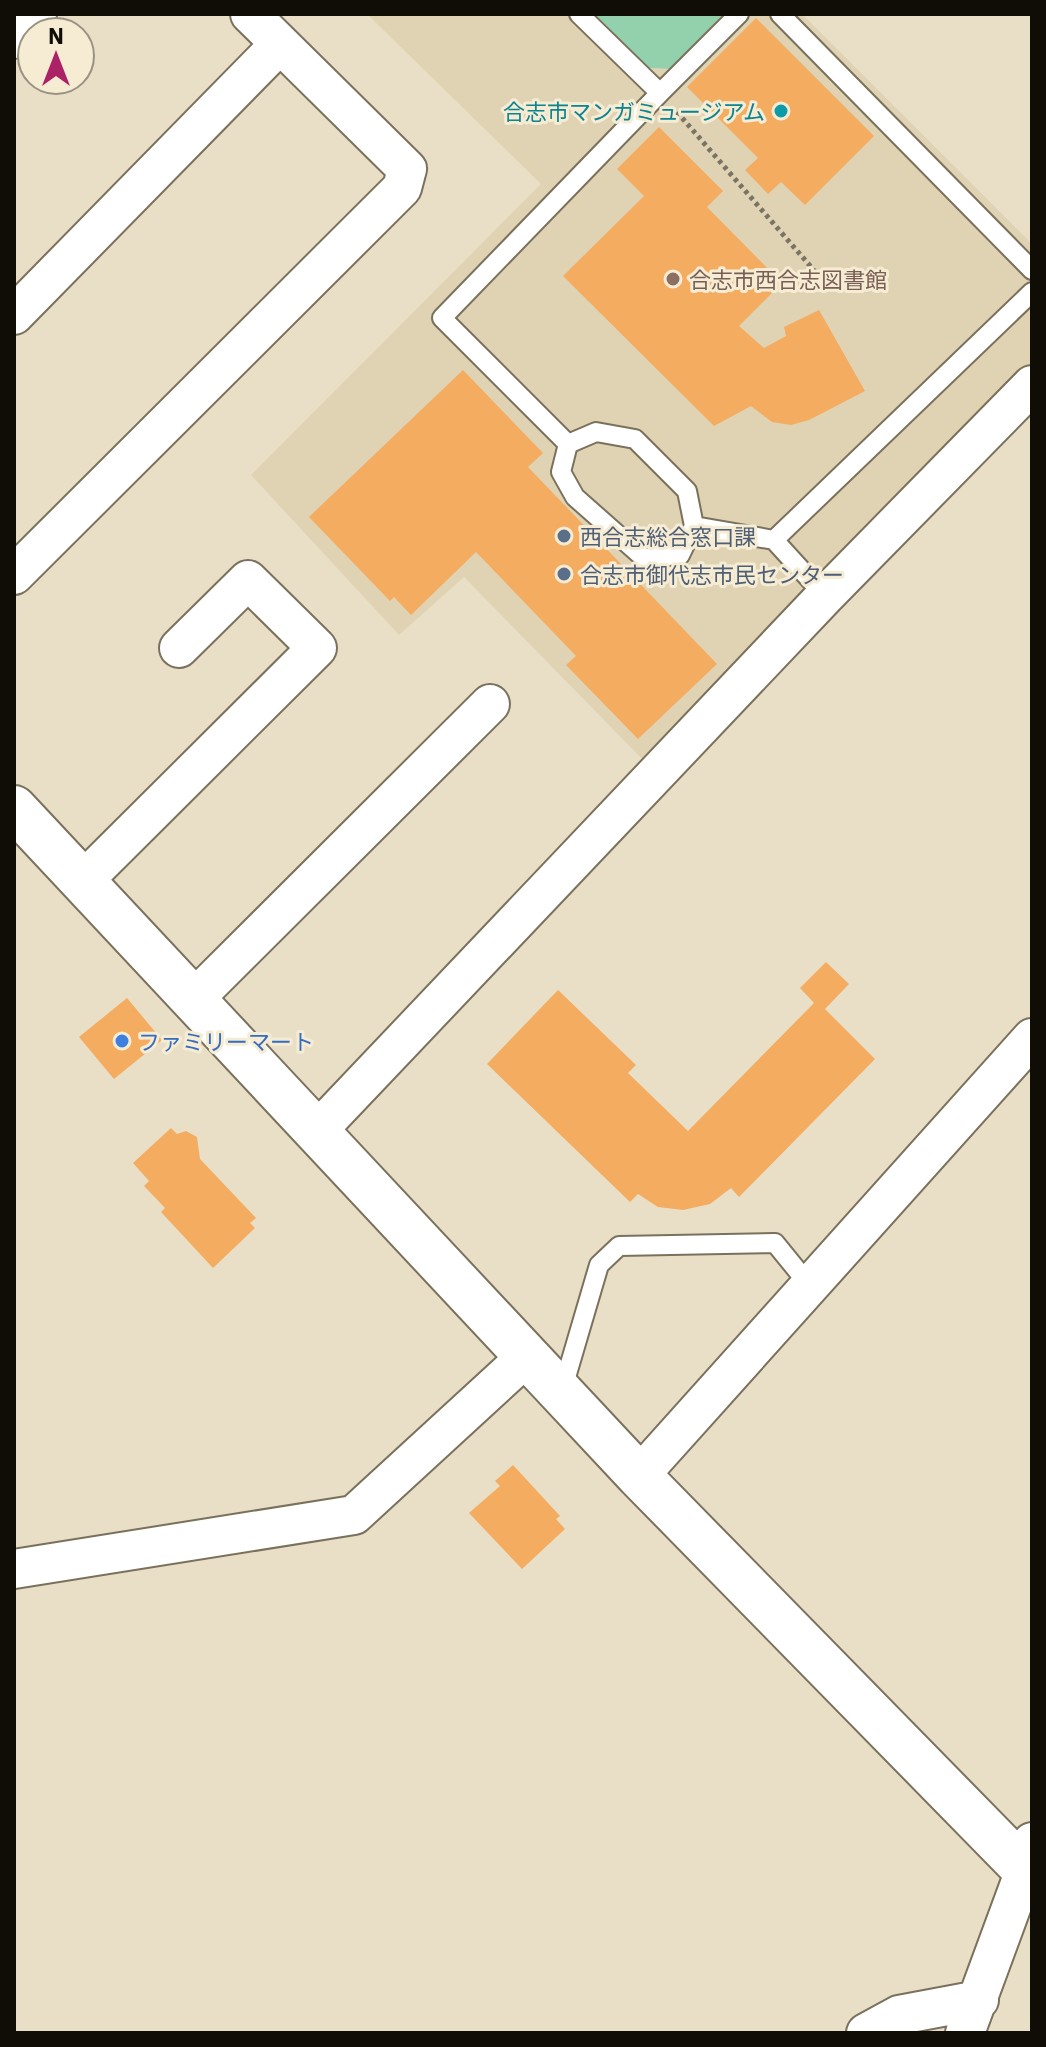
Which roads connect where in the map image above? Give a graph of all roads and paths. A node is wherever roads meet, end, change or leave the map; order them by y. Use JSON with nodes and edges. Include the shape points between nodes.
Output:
{"nodes":[{"id":1,"x":37,"y":14,"type":"edge"},
{"id":2,"x":250,"y":14,"type":"edge"},
{"id":3,"x":579,"y":14,"type":"edge"},
{"id":4,"x":739,"y":14,"type":"edge"},
{"id":5,"x":780,"y":14,"type":"edge"},
{"id":6,"x":14,"y":39,"type":"edge"},
{"id":7,"x":280,"y":44,"type":"junction"},
{"id":8,"x":660,"y":93,"type":"junction"},
{"id":9,"x":1032,"y":270,"type":"edge"},
{"id":10,"x":831,"y":290,"type":"dead end"},
{"id":11,"x":1032,"y":292,"type":"edge"},
{"id":12,"x":14,"y":315,"type":"edge"},
{"id":13,"x":1032,"y":385,"type":"edge"},
{"id":14,"x":568,"y":444,"type":"junction"},
{"id":15,"x":694,"y":526,"type":"junction"},
{"id":16,"x":774,"y":540,"type":"junction"},
{"id":17,"x":14,"y":575,"type":"edge"},
{"id":18,"x":825,"y":596,"type":"junction"},
{"id":19,"x":179,"y":648,"type":"dead end"},
{"id":20,"x":490,"y":704,"type":"dead end"},
{"id":21,"x":14,"y":808,"type":"edge"},
{"id":22,"x":83,"y":881,"type":"junction"},
{"id":23,"x":194,"y":999,"type":"junction"},
{"id":24,"x":1032,"y":1038,"type":"edge"},
{"id":25,"x":318,"y":1130,"type":"junction"},
{"id":26,"x":810,"y":1286,"type":"junction"},
{"id":27,"x":526,"y":1357,"type":"junction"},
{"id":28,"x":561,"y":1394,"type":"junction"},
{"id":29,"x":639,"y":1476,"type":"junction"},
{"id":30,"x":14,"y":1569,"type":"edge"},
{"id":31,"x":1030,"y":1863,"type":"edge"},
{"id":32,"x":972,"y":2016,"type":"edge"},
{"id":33,"x":866,"y":2033,"type":"edge"}],
"edges":[{"from":1,"to":6,"type":"street"},
{"from":2,"to":7,"type":"street"},
{"from":3,"to":8,"type":"lane"},
{"from":4,"to":8,"type":"lane"},
{"from":5,"to":9,"type":"lane"},
{"from":7,"to":12,"type":"street"},
{"from":7,"to":17,"type":"street","via":[[407,169],[402,188]]},
{"from":8,"to":10,"type":"path"},
{"from":8,"to":14,"type":"lane","via":[[442,318]]},
{"from":11,"to":16,"type":"lane"},
{"from":13,"to":18,"type":"street"},
{"from":14,"to":15,"type":"lane","via":[[596,432],[635,439],[687,491]]},
{"from":14,"to":15,"type":"lane","via":[[561,472],[575,497],[644,558],[680,555]]},
{"from":15,"to":16,"type":"lane"},
{"from":16,"to":18,"type":"lane"},
{"from":18,"to":25,"type":"street"},
{"from":19,"to":22,"type":"street","via":[[248,580],[317,648]]},
{"from":20,"to":23,"type":"street"},
{"from":21,"to":22,"type":"street"},
{"from":22,"to":23,"type":"street"},
{"from":23,"to":25,"type":"street"},
{"from":24,"to":26,"type":"street"},
{"from":25,"to":27,"type":"street"},
{"from":26,"to":28,"type":"lane","via":[[775,1243],[619,1246],[599,1265]]},
{"from":26,"to":29,"type":"street"},
{"from":27,"to":28,"type":"street"},
{"from":27,"to":30,"type":"street","via":[[354,1515]]},
{"from":28,"to":29,"type":"street"},
{"from":29,"to":31,"type":"street"},
{"from":31,"to":32,"type":"street"},
{"from":32,"to":33,"type":"street","via":[[899,2015]]}]}
